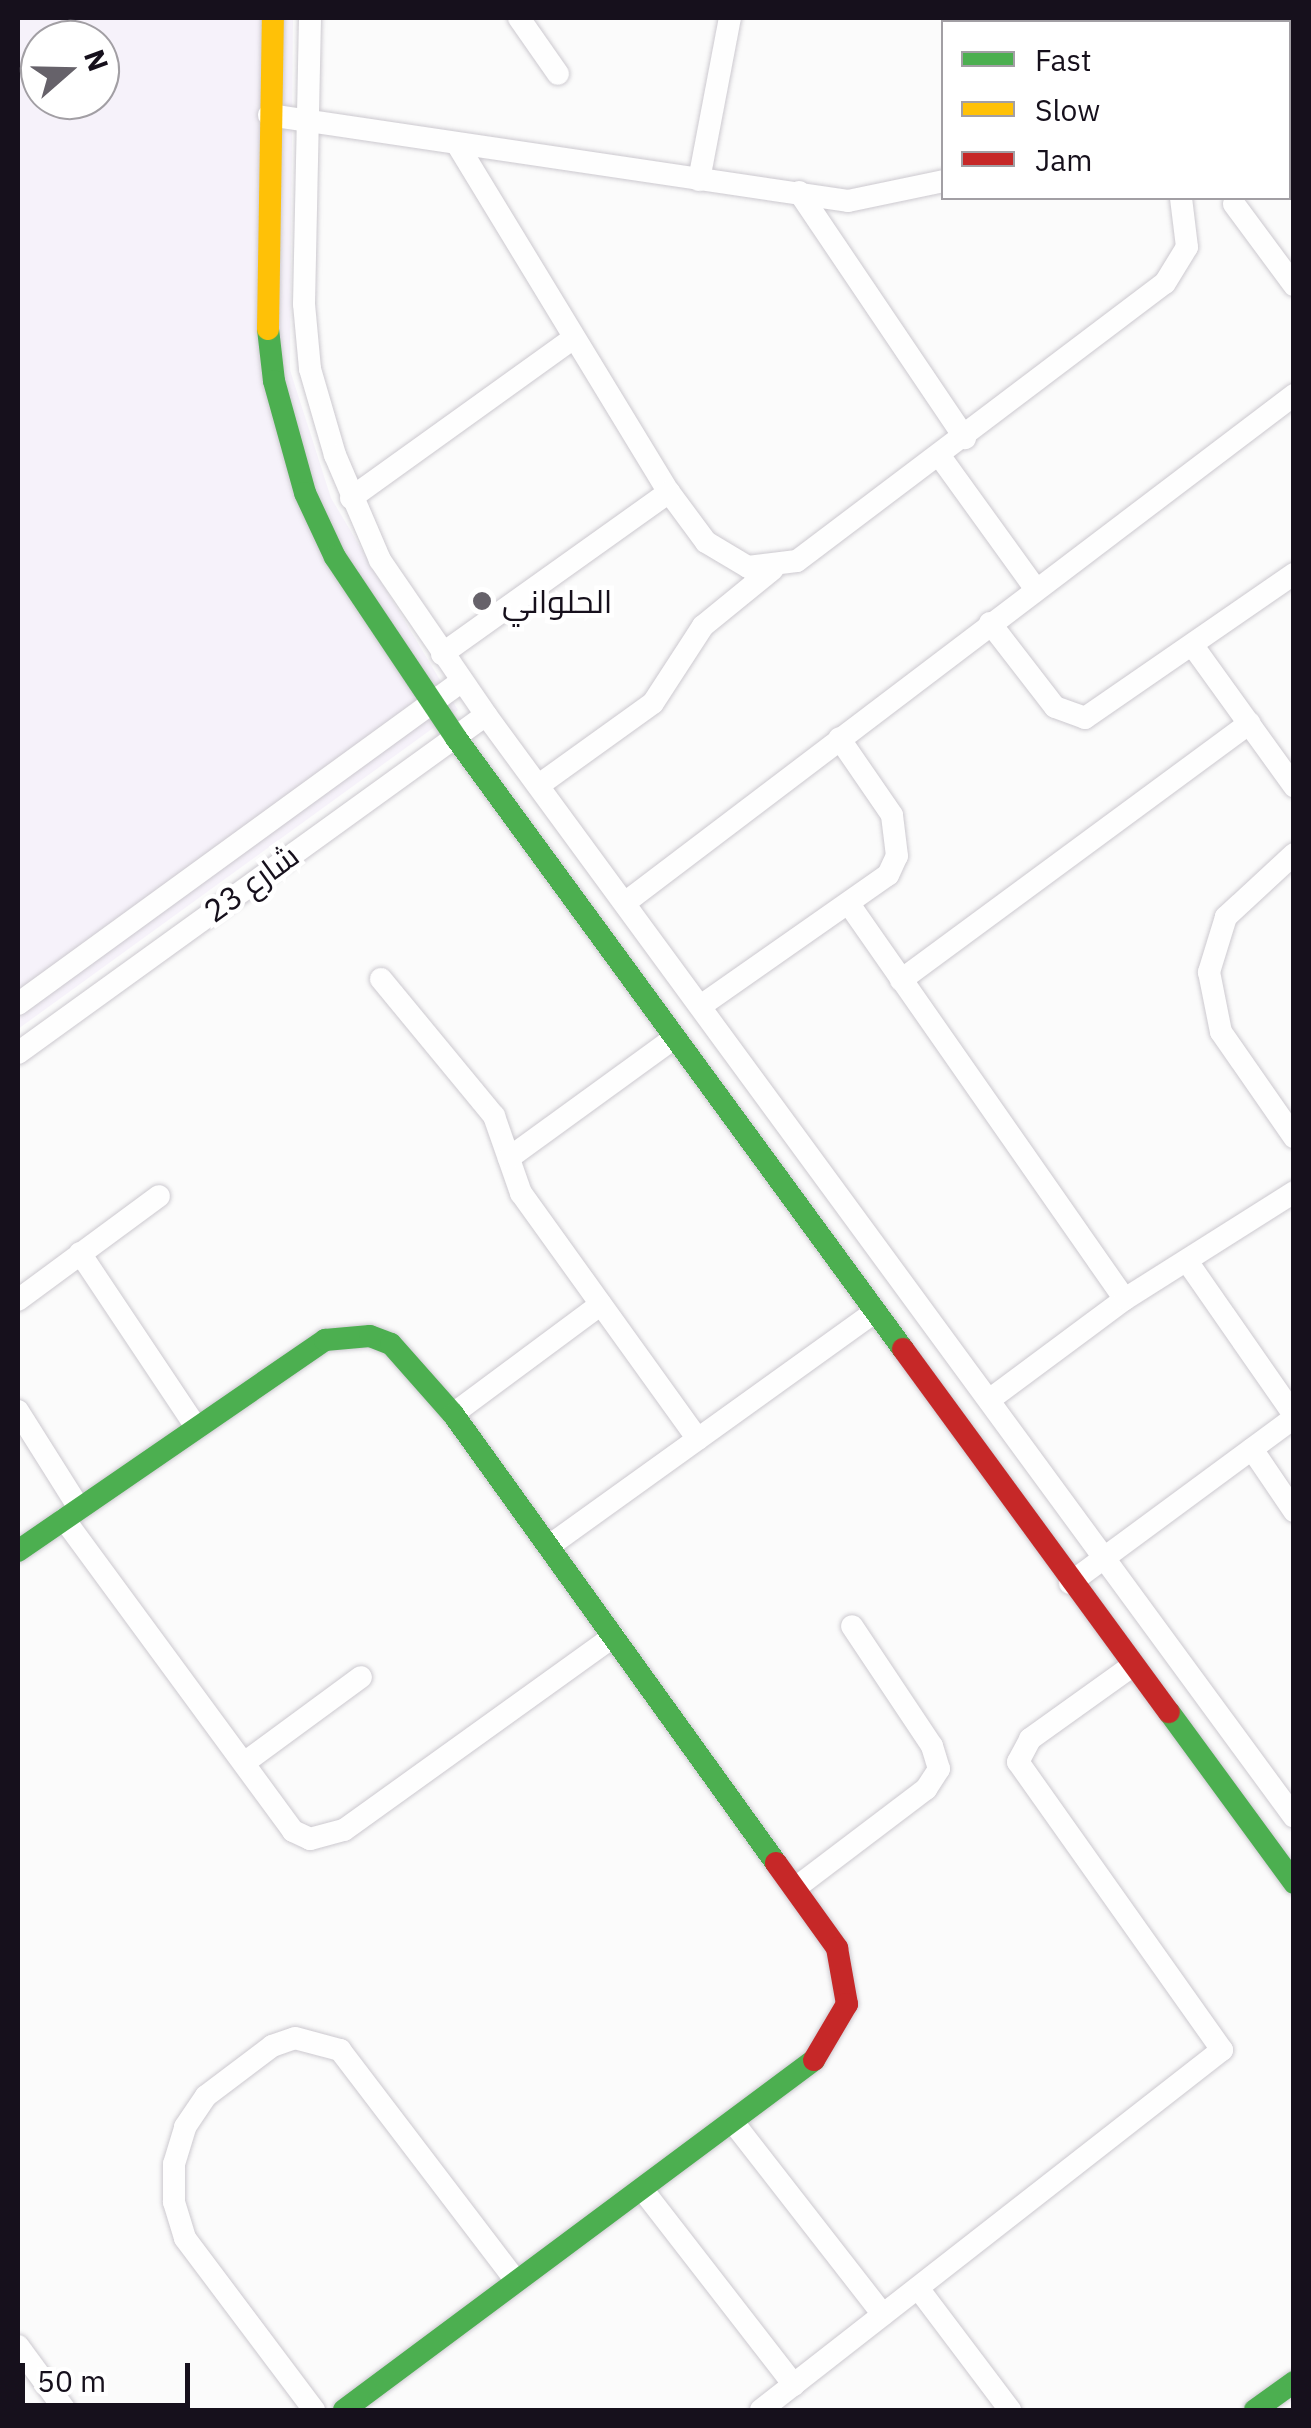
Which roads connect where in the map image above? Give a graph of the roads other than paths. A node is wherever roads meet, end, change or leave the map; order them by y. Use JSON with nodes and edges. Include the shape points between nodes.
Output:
{"nodes":[{"id":1,"x":273,"y":18,"type":"edge"},
{"id":2,"x":310,"y":18,"type":"edge"},
{"id":3,"x":519,"y":18,"type":"edge"},
{"id":4,"x":730,"y":18,"type":"edge"},
{"id":5,"x":558,"y":74,"type":"dead end"},
{"id":6,"x":269,"y":114,"type":"junction"},
{"id":7,"x":308,"y":120,"type":"junction"},
{"id":8,"x":457,"y":144,"type":"junction"},
{"id":9,"x":699,"y":180,"type":"junction"},
{"id":10,"x":941,"y":182,"type":"edge"},
{"id":11,"x":799,"y":192,"type":"junction"},
{"id":12,"x":1181,"y":200,"type":"edge"},
{"id":13,"x":1234,"y":204,"type":"dead end"},
{"id":14,"x":1294,"y":285,"type":"edge"},
{"id":15,"x":574,"y":338,"type":"junction"},
{"id":16,"x":1294,"y":396,"type":"edge"},
{"id":17,"x":965,"y":438,"type":"junction"},
{"id":18,"x":938,"y":455,"type":"junction"},
{"id":19,"x":669,"y":492,"type":"junction"},
{"id":20,"x":352,"y":498,"type":"junction"},
{"id":21,"x":773,"y":568,"type":"junction"},
{"id":22,"x":1294,"y":574,"type":"edge"},
{"id":23,"x":1035,"y":588,"type":"junction"},
{"id":24,"x":990,"y":623,"type":"junction"},
{"id":25,"x":1193,"y":646,"type":"junction"},
{"id":26,"x":442,"y":654,"type":"junction"},
{"id":27,"x":462,"y":681,"type":"junction"},
{"id":28,"x":432,"y":704,"type":"junction"},
{"id":29,"x":486,"y":716,"type":"junction"},
{"id":30,"x":1249,"y":723,"type":"junction"},
{"id":31,"x":456,"y":738,"type":"junction"},
{"id":32,"x":839,"y":738,"type":"junction"},
{"id":33,"x":539,"y":786,"type":"junction"},
{"id":34,"x":1294,"y":786,"type":"edge"},
{"id":35,"x":1294,"y":854,"type":"edge"},
{"id":36,"x":626,"y":902,"type":"junction"},
{"id":37,"x":849,"y":904,"type":"junction"},
{"id":38,"x":381,"y":979,"type":"dead end"},
{"id":39,"x":901,"y":980,"type":"junction"},
{"id":40,"x":18,"y":1004,"type":"edge"},
{"id":41,"x":702,"y":1005,"type":"junction"},
{"id":42,"x":674,"y":1038,"type":"junction"},
{"id":43,"x":18,"y":1053,"type":"edge"},
{"id":44,"x":1291,"y":1128,"type":"edge"},
{"id":45,"x":509,"y":1158,"type":"junction"},
{"id":46,"x":1294,"y":1192,"type":"edge"},
{"id":47,"x":158,"y":1196,"type":"dead end"},
{"id":48,"x":80,"y":1252,"type":"junction"},
{"id":49,"x":1189,"y":1264,"type":"junction"},
{"id":50,"x":1125,"y":1299,"type":"junction"},
{"id":51,"x":18,"y":1300,"type":"edge"},
{"id":52,"x":601,"y":1304,"type":"junction"},
{"id":53,"x":873,"y":1313,"type":"junction"},
{"id":54,"x":989,"y":1400,"type":"junction"},
{"id":55,"x":18,"y":1411,"type":"edge"},
{"id":56,"x":453,"y":1414,"type":"junction"},
{"id":57,"x":1294,"y":1417,"type":"edge"},
{"id":58,"x":196,"y":1427,"type":"junction"},
{"id":59,"x":698,"y":1439,"type":"junction"},
{"id":60,"x":1252,"y":1449,"type":"junction"},
{"id":61,"x":1294,"y":1511,"type":"edge"},
{"id":62,"x":72,"y":1514,"type":"junction"},
{"id":63,"x":550,"y":1546,"type":"junction"},
{"id":64,"x":18,"y":1551,"type":"edge"},
{"id":65,"x":1102,"y":1559,"type":"junction"},
{"id":66,"x":1070,"y":1582,"type":"junction"},
{"id":67,"x":852,"y":1626,"type":"dead end"},
{"id":68,"x":614,"y":1636,"type":"junction"},
{"id":69,"x":1132,"y":1666,"type":"junction"},
{"id":70,"x":361,"y":1677,"type":"dead end"},
{"id":71,"x":244,"y":1764,"type":"junction"},
{"id":72,"x":1294,"y":1817,"type":"edge"},
{"id":73,"x":1294,"y":1883,"type":"edge"},
{"id":74,"x":798,"y":1886,"type":"junction"},
{"id":75,"x":734,"y":2122,"type":"junction"},
{"id":76,"x":642,"y":2189,"type":"junction"},
{"id":77,"x":516,"y":2282,"type":"junction"},
{"id":78,"x":918,"y":2288,"type":"junction"},
{"id":79,"x":883,"y":2315,"type":"junction"},
{"id":80,"x":21,"y":2360,"type":"edge"},
{"id":81,"x":1294,"y":2382,"type":"edge"},
{"id":82,"x":794,"y":2385,"type":"junction"},
{"id":83,"x":355,"y":2407,"type":"edge"},
{"id":84,"x":65,"y":2410,"type":"edge"},
{"id":85,"x":314,"y":2410,"type":"edge"},
{"id":86,"x":761,"y":2410,"type":"edge"},
{"id":87,"x":1010,"y":2410,"type":"edge"},
{"id":88,"x":1255,"y":2410,"type":"edge"}],
"edges":[{"from":1,"to":6,"type":"street"},
{"from":2,"to":7,"type":"street"},
{"from":3,"to":5,"type":"street"},
{"from":4,"to":9,"type":"street"},
{"from":6,"to":7,"type":"street"},
{"from":6,"to":28,"type":"street","via":[[266,311],[289,446],[335,557]]},
{"from":7,"to":8,"type":"street"},
{"from":7,"to":20,"type":"street","via":[[310,370]]},
{"from":8,"to":9,"type":"street"},
{"from":8,"to":15,"type":"street"},
{"from":9,"to":11,"type":"street"},
{"from":10,"to":11,"type":"street","via":[[848,201]]},
{"from":11,"to":17,"type":"street"},
{"from":12,"to":17,"type":"street","via":[[1187,247],[1166,283]]},
{"from":13,"to":14,"type":"street"},
{"from":15,"to":19,"type":"street"},
{"from":15,"to":20,"type":"street"},
{"from":16,"to":23,"type":"street"},
{"from":17,"to":18,"type":"street"},
{"from":18,"to":21,"type":"street","via":[[797,562]]},
{"from":18,"to":23,"type":"street"},
{"from":19,"to":21,"type":"street","via":[[725,558]]},
{"from":19,"to":26,"type":"street"},
{"from":20,"to":26,"type":"street","via":[[380,560]]},
{"from":21,"to":33,"type":"street","via":[[703,626],[653,703]]},
{"from":22,"to":25,"type":"street"},
{"from":23,"to":24,"type":"street"},
{"from":24,"to":25,"type":"street","via":[[1055,707],[1074,718],[1096,716]]},
{"from":24,"to":32,"type":"street"},
{"from":25,"to":30,"type":"street"},
{"from":26,"to":27,"type":"street"},
{"from":27,"to":28,"type":"street","name":"شارع 23"},
{"from":27,"to":29,"type":"street"},
{"from":28,"to":31,"type":"street"},
{"from":28,"to":40,"type":"street","name":"شارع 23"},
{"from":29,"to":31,"type":"street","name":"شارع 23"},
{"from":29,"to":33,"type":"street"},
{"from":30,"to":34,"type":"street"},
{"from":30,"to":39,"type":"street"},
{"from":31,"to":42,"type":"street"},
{"from":31,"to":43,"type":"street","name":"شارع 23"},
{"from":32,"to":36,"type":"street"},
{"from":32,"to":37,"type":"street","via":[[898,835],[888,874]]},
{"from":33,"to":36,"type":"street"},
{"from":35,"to":44,"type":"street","via":[[1226,917],[1209,972],[1221,1032]]},
{"from":36,"to":41,"type":"street"},
{"from":37,"to":39,"type":"street"},
{"from":37,"to":41,"type":"street"},
{"from":38,"to":45,"type":"street","via":[[486,1104]]},
{"from":39,"to":50,"type":"street"},
{"from":41,"to":54,"type":"street"},
{"from":42,"to":45,"type":"street"},
{"from":42,"to":53,"type":"street"},
{"from":45,"to":52,"type":"street","via":[[521,1193]]},
{"from":46,"to":49,"type":"street"},
{"from":47,"to":48,"type":"street"},
{"from":48,"to":51,"type":"street"},
{"from":48,"to":58,"type":"street"},
{"from":49,"to":50,"type":"street"},
{"from":49,"to":57,"type":"street"},
{"from":50,"to":54,"type":"street"},
{"from":52,"to":56,"type":"street"},
{"from":52,"to":59,"type":"street"},
{"from":53,"to":59,"type":"street"},
{"from":53,"to":66,"type":"street"},
{"from":54,"to":65,"type":"street"},
{"from":55,"to":62,"type":"street"},
{"from":56,"to":58,"type":"street","via":[[392,1344],[347,1334],[314,1346]]},
{"from":56,"to":63,"type":"street"},
{"from":57,"to":60,"type":"street"},
{"from":58,"to":62,"type":"street"},
{"from":59,"to":63,"type":"street"},
{"from":60,"to":61,"type":"street"},
{"from":60,"to":65,"type":"street"},
{"from":62,"to":64,"type":"street"},
{"from":62,"to":71,"type":"street"},
{"from":63,"to":68,"type":"street"},
{"from":65,"to":66,"type":"street"},
{"from":65,"to":72,"type":"street"},
{"from":66,"to":69,"type":"street"},
{"from":67,"to":74,"type":"street","via":[[932,1746],[939,1769],[926,1789]]},
{"from":68,"to":71,"type":"street","via":[[328,1839],[293,1830]]},
{"from":68,"to":74,"type":"street"},
{"from":69,"to":73,"type":"street"},
{"from":69,"to":78,"type":"street","via":[[1030,1739],[1018,1762],[1222,2050]]},
{"from":70,"to":71,"type":"street"},
{"from":74,"to":75,"type":"street","via":[[838,1948],[848,2004],[822,2054]]},
{"from":75,"to":76,"type":"street"},
{"from":75,"to":79,"type":"street"},
{"from":76,"to":77,"type":"street"},
{"from":76,"to":82,"type":"street"},
{"from":77,"to":83,"type":"street"},
{"from":77,"to":85,"type":"street","via":[[340,2050],[319,2039],[272,2046],[206,2096],[185,2127],[174,2164],[174,2202],[186,2238]]},
{"from":78,"to":79,"type":"street"},
{"from":78,"to":87,"type":"street"},
{"from":79,"to":82,"type":"street"},
{"from":80,"to":84,"type":"street"},
{"from":81,"to":88,"type":"street"},
{"from":82,"to":86,"type":"street"}]}
